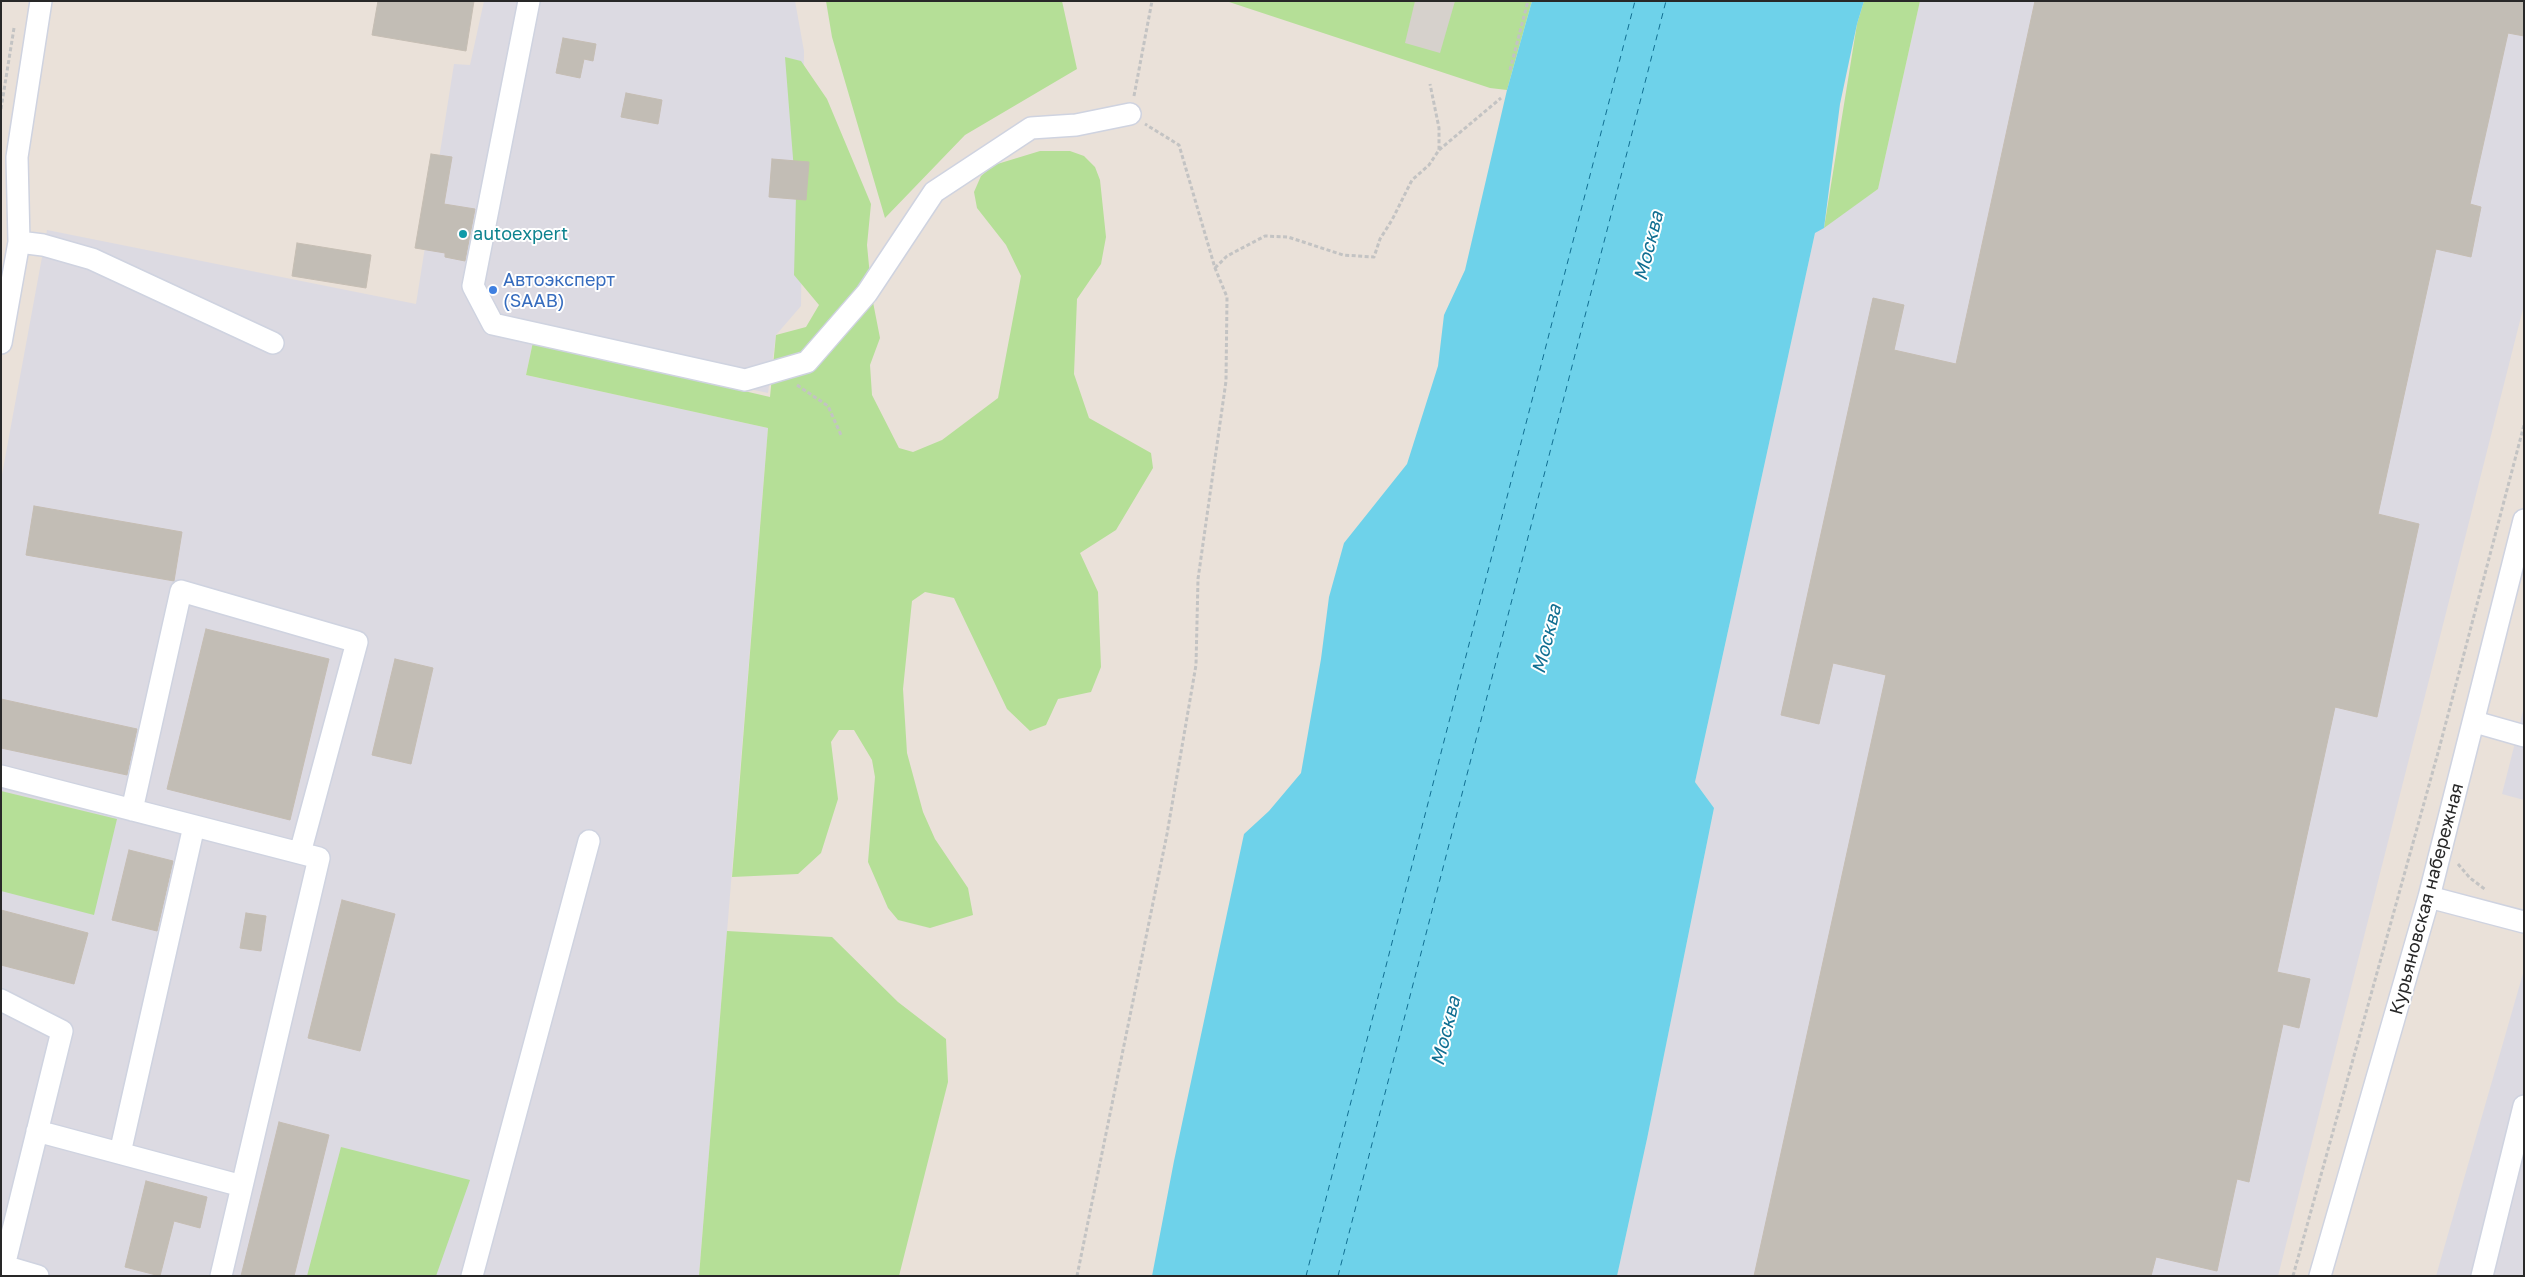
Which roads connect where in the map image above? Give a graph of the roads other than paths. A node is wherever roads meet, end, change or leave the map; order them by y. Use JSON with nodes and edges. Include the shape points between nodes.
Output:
{"nodes":[{"id":1,"x":41,"y":1,"type":"edge"},
{"id":2,"x":529,"y":1,"type":"edge"},
{"id":3,"x":1130,"y":114,"type":"road end"},
{"id":4,"x":19,"y":242,"type":"junction"},
{"id":5,"x":1,"y":343,"type":"edge"},
{"id":6,"x":273,"y":343,"type":"dead end"},
{"id":7,"x":2524,"y":520,"type":"edge"},
{"id":8,"x":2475,"y":722,"type":"junction"},
{"id":9,"x":2524,"y":736,"type":"edge"},
{"id":10,"x":1,"y":776,"type":"edge"},
{"id":11,"x":132,"y":810,"type":"junction"},
{"id":12,"x":194,"y":826,"type":"junction"},
{"id":13,"x":589,"y":841,"type":"dead end"},
{"id":14,"x":300,"y":853,"type":"junction"},
{"id":15,"x":2430,"y":897,"type":"junction"},
{"id":16,"x":2524,"y":922,"type":"edge"},
{"id":17,"x":1,"y":1000,"type":"edge"},
{"id":18,"x":2524,"y":1106,"type":"edge"},
{"id":19,"x":37,"y":1131,"type":"junction"},
{"id":20,"x":120,"y":1153,"type":"junction"},
{"id":21,"x":242,"y":1186,"type":"junction"},
{"id":22,"x":38,"y":1276,"type":"edge"},
{"id":23,"x":221,"y":1276,"type":"edge"},
{"id":24,"x":472,"y":1276,"type":"edge"},
{"id":25,"x":2320,"y":1276,"type":"edge"},
{"id":26,"x":2482,"y":1276,"type":"edge"}],
"edges":[{"from":1,"to":4,"type":"street","via":[[17,157]]},
{"from":2,"to":3,"type":"street","via":[[473,286],[494,324],[745,380],[807,362],[867,293],[934,192],[1031,128],[1076,125]]},
{"from":4,"to":5,"type":"street"},
{"from":4,"to":6,"type":"street","via":[[92,259]]},
{"from":7,"to":8,"type":"street","name":"Курьяновская набережная"},
{"from":8,"to":9,"type":"street"},
{"from":8,"to":15,"type":"street","name":"Курьяновская набережная"},
{"from":10,"to":11,"type":"street"},
{"from":11,"to":12,"type":"street"},
{"from":11,"to":14,"type":"street","via":[[181,591],[358,642]]},
{"from":12,"to":14,"type":"street"},
{"from":12,"to":20,"type":"street"},
{"from":13,"to":24,"type":"street"},
{"from":14,"to":21,"type":"street","via":[[319,858]]},
{"from":15,"to":16,"type":"street"},
{"from":15,"to":25,"type":"street","name":"Курьяновская набережная"},
{"from":17,"to":19,"type":"street","via":[[62,1031]]},
{"from":18,"to":26,"type":"street"},
{"from":19,"to":20,"type":"street"},
{"from":19,"to":22,"type":"street","via":[[4,1266]]},
{"from":20,"to":21,"type":"street"},
{"from":21,"to":23,"type":"street"}]}
